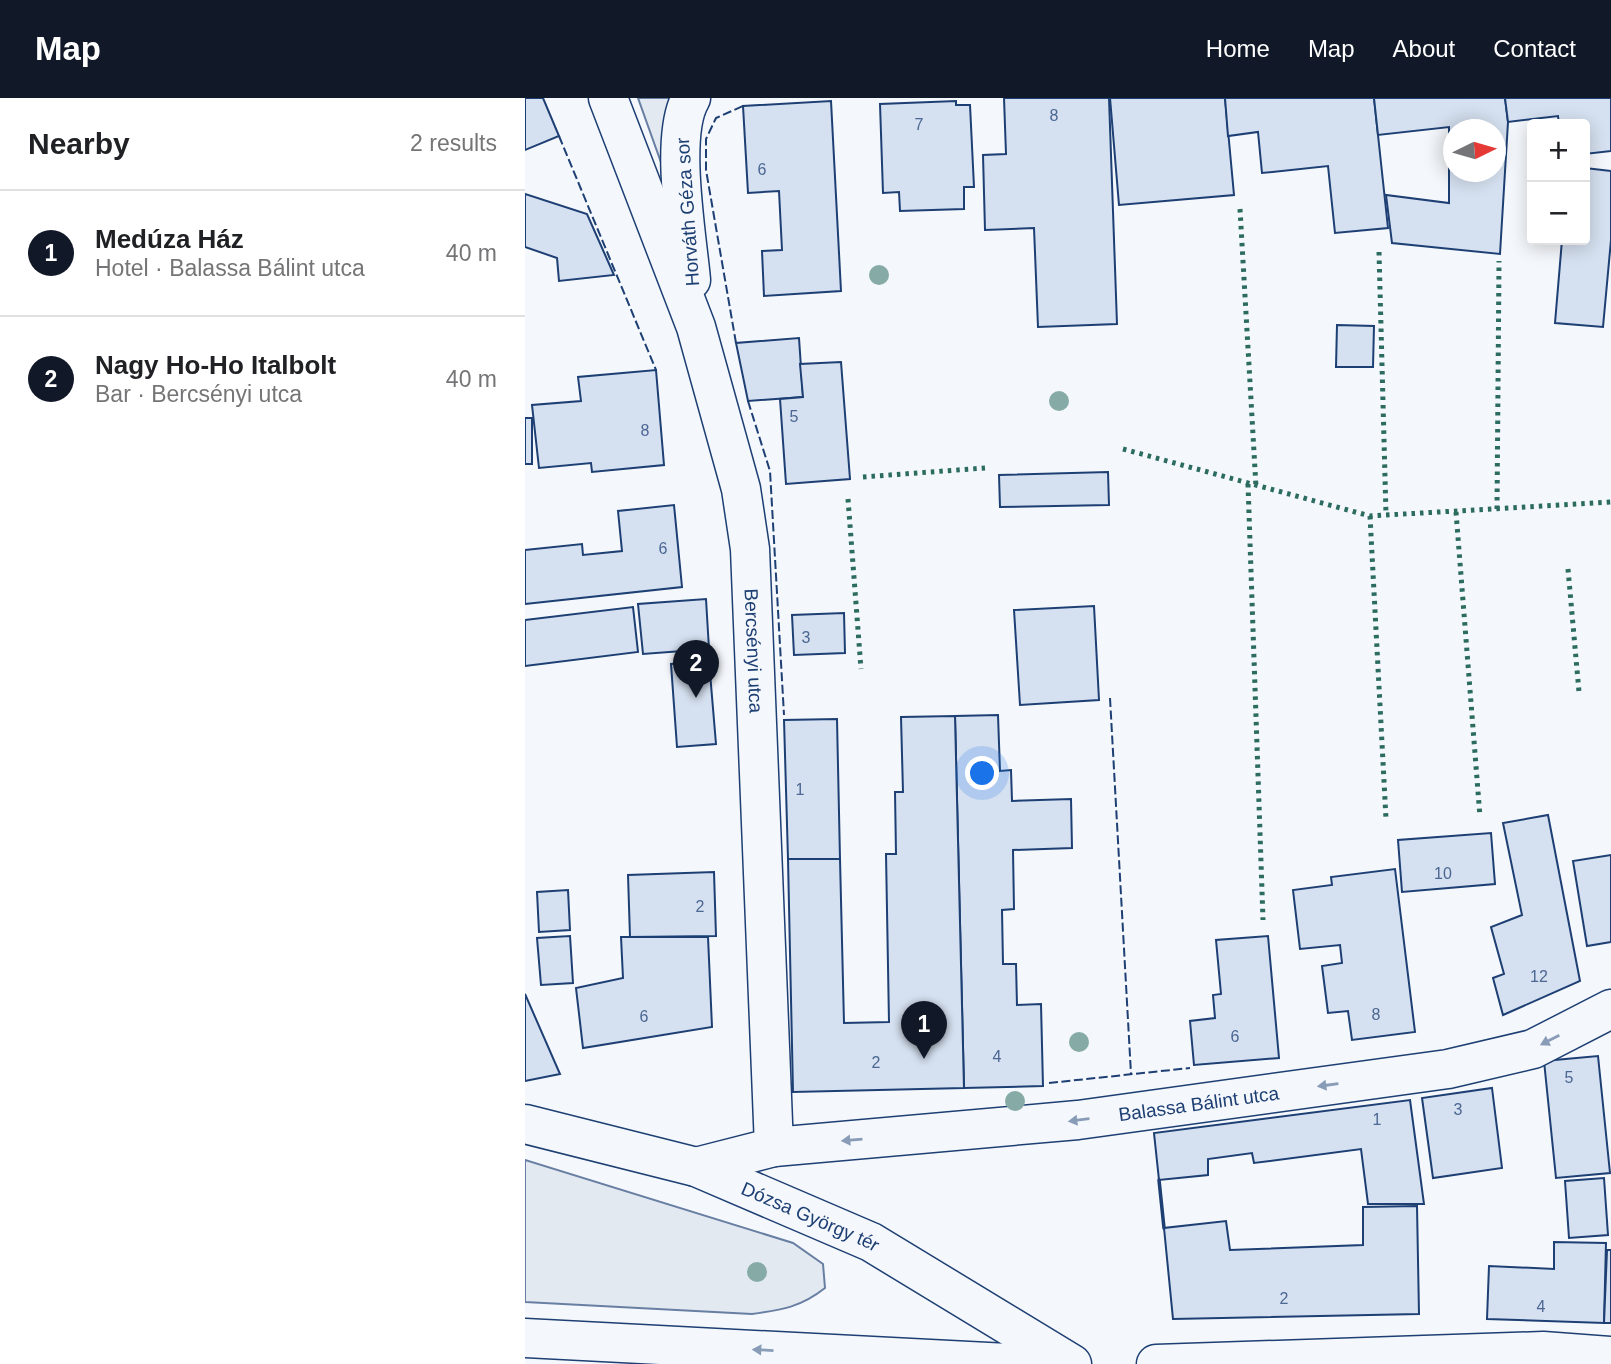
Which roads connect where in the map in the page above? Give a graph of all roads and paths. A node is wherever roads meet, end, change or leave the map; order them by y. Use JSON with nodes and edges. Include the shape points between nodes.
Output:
{"nodes":[{"id":1,"x":608,"y":98,"type":"edge"},
{"id":2,"x":691,"y":98,"type":"edge"},
{"id":3,"x":696,"y":327,"type":"junction"},
{"id":4,"x":1611,"y":1009,"type":"edge"},
{"id":5,"x":525,"y":1124,"type":"edge"},
{"id":6,"x":774,"y":1147,"type":"junction"},
{"id":7,"x":696,"y":1167,"type":"junction"},
{"id":8,"x":525,"y":1338,"type":"edge"},
{"id":9,"x":1611,"y":1356,"type":"edge"},
{"id":10,"x":1026,"y":1364,"type":"edge"},
{"id":11,"x":1072,"y":1364,"type":"edge"},
{"id":12,"x":1156,"y":1364,"type":"edge"}],
"edges":[{"from":1,"to":3,"type":"street","name":"Bercsényi utca"},
{"from":2,"to":3,"type":"street","name":"Horváth Géza sor","via":[[679,149]]},
{"from":3,"to":6,"type":"street","name":"Bercsényi utca","via":[[741,489],[750,549]]},
{"from":4,"to":6,"type":"street","name":"Balassa Bálint utca","one_way":true,"via":[[1533,1049],[1447,1069],[1078,1120]]},
{"from":5,"to":7,"type":"street","name":"Dózsa György tér"},
{"from":6,"to":7,"type":"street"},
{"from":7,"to":11,"type":"street","name":"Dózsa György tér","via":[[871,1242]]},
{"from":10,"to":8,"type":"street","one_way":true},
{"from":9,"to":12,"type":"street","via":[[1543,1351]]}]}
